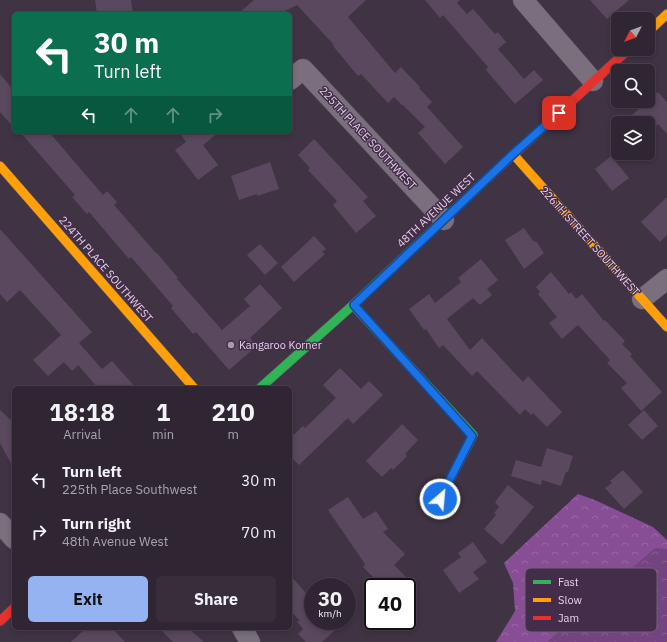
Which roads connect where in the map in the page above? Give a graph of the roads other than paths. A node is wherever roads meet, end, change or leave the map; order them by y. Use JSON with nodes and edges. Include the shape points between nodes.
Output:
{"nodes":[{"id":1,"x":523,"y":0,"type":"edge"},
{"id":2,"x":667,"y":14,"type":"edge"},
{"id":3,"x":655,"y":25,"type":"edge"},
{"id":4,"x":621,"y":56,"type":"edge"},
{"id":5,"x":292,"y":78,"type":"edge"},
{"id":6,"x":593,"y":82,"type":"junction"},
{"id":7,"x":513,"y":154,"type":"junction"},
{"id":8,"x":0,"y":166,"type":"edge"},
{"id":9,"x":444,"y":220,"type":"junction"},
{"id":10,"x":667,"y":279,"type":"edge"},
{"id":11,"x":642,"y":300,"type":"junction"},
{"id":12,"x":354,"y":305,"type":"junction"},
{"id":13,"x":667,"y":327,"type":"edge"},
{"id":14,"x":192,"y":386,"type":"edge"},
{"id":15,"x":262,"y":386,"type":"edge"},
{"id":16,"x":440,"y":499,"type":"dead end"},
{"id":17,"x":0,"y":523,"type":"edge"},
{"id":18,"x":12,"y":537,"type":"edge"},
{"id":19,"x":12,"y":610,"type":"edge"},
{"id":20,"x":0,"y":621,"type":"edge"},
{"id":21,"x":243,"y":630,"type":"edge"},
{"id":22,"x":250,"y":642,"type":"edge"}],
"edges":[{"from":1,"to":6,"type":"street"},
{"from":2,"to":3,"type":"street"},
{"from":4,"to":6,"type":"street","name":"48TH AVENUE WEST"},
{"from":5,"to":9,"type":"street","name":"225TH PLACE SOUTHWEST","via":[[304,68]]},
{"from":6,"to":7,"type":"street","name":"48TH AVENUE WEST"},
{"from":7,"to":9,"type":"street","name":"48TH AVENUE WEST"},
{"from":7,"to":11,"type":"street","name":"226TH STREET SOUTHWEST"},
{"from":8,"to":14,"type":"street","name":"224TH PLACE SOUTHWEST"},
{"from":9,"to":12,"type":"street","name":"48TH AVENUE WEST"},
{"from":10,"to":11,"type":"street"},
{"from":11,"to":13,"type":"street","name":"226TH STREET SOUTHWEST"},
{"from":12,"to":15,"type":"street","name":"48TH AVENUE WEST"},
{"from":12,"to":16,"type":"street","via":[[472,436]]},
{"from":17,"to":18,"type":"street"},
{"from":19,"to":20,"type":"street"},
{"from":21,"to":22,"type":"street"}]}
